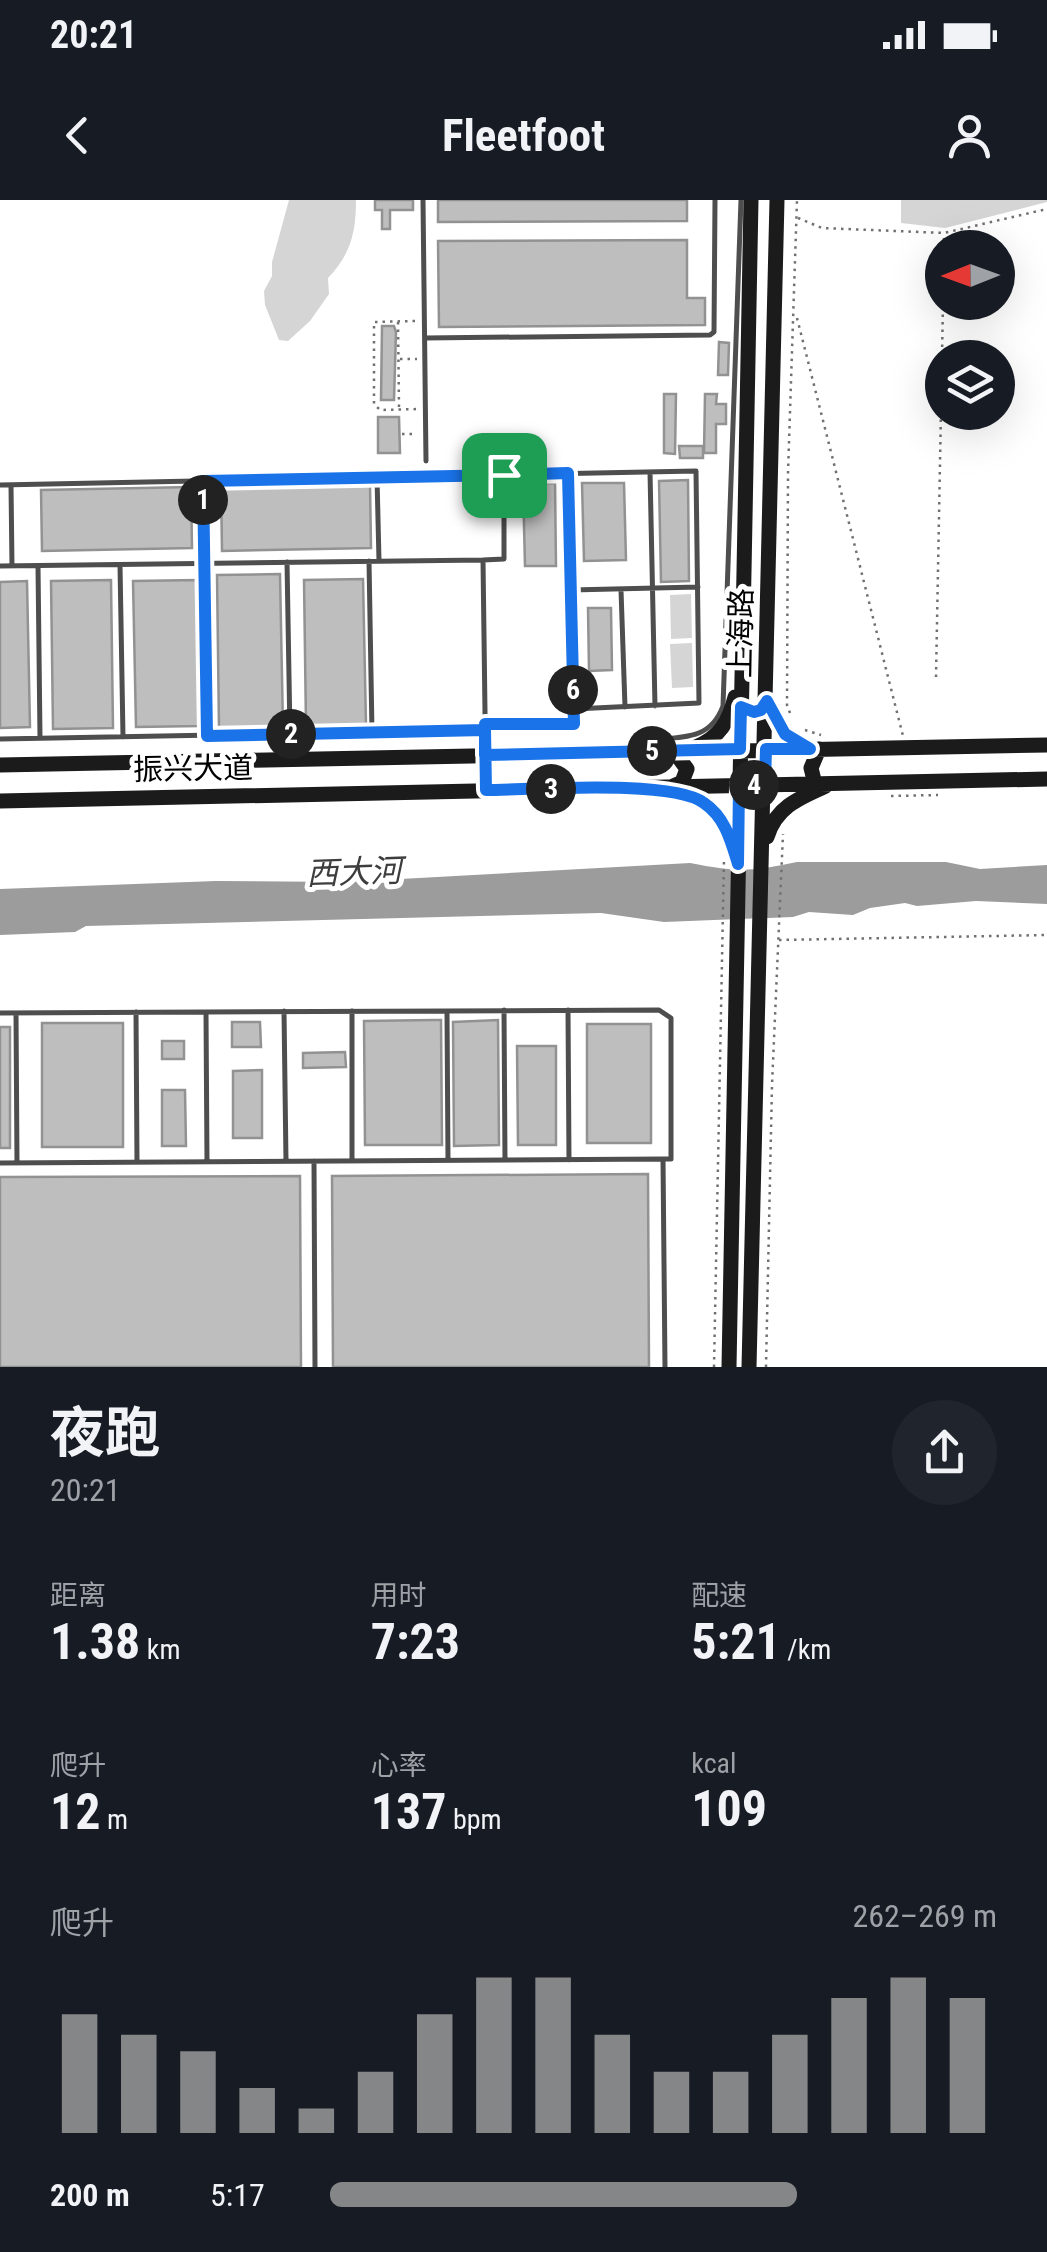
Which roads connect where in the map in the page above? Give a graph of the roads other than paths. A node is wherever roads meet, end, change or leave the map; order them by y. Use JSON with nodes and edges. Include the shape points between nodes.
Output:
{"nodes":[{"id":1,"x":423,"y":200,"type":"edge"},
{"id":2,"x":715,"y":200,"type":"edge"},
{"id":3,"x":741,"y":200,"type":"edge"},
{"id":4,"x":751,"y":200,"type":"edge"},
{"id":5,"x":778,"y":200,"type":"edge"},
{"id":6,"x":425,"y":338,"type":"junction"},
{"id":7,"x":426,"y":462,"type":"dead end"},
{"id":8,"x":650,"y":472,"type":"junction"},
{"id":9,"x":568,"y":473,"type":"junction"},
{"id":10,"x":504,"y":475,"type":"junction"},
{"id":11,"x":377,"y":477,"type":"junction"},
{"id":12,"x":203,"y":481,"type":"junction"},
{"id":13,"x":0,"y":485,"type":"edge"},
{"id":14,"x":11,"y":485,"type":"junction"},
{"id":15,"x":483,"y":560,"type":"junction"},
{"id":16,"x":369,"y":561,"type":"junction"},
{"id":17,"x":378,"y":561,"type":"junction"},
{"id":18,"x":287,"y":562,"type":"junction"},
{"id":19,"x":120,"y":564,"type":"junction"},
{"id":20,"x":204,"y":564,"type":"junction"},
{"id":21,"x":0,"y":566,"type":"edge"},
{"id":22,"x":12,"y":566,"type":"junction"},
{"id":23,"x":38,"y":566,"type":"junction"},
{"id":24,"x":698,"y":587,"type":"junction"},
{"id":25,"x":653,"y":588,"type":"junction"},
{"id":26,"x":621,"y":589,"type":"junction"},
{"id":27,"x":571,"y":590,"type":"junction"},
{"id":28,"x":742,"y":674,"type":"junction"},
{"id":29,"x":767,"y":701,"type":"junction"},
{"id":30,"x":655,"y":706,"type":"junction"},
{"id":31,"x":625,"y":707,"type":"junction"},
{"id":32,"x":741,"y":707,"type":"junction"},
{"id":33,"x":574,"y":709,"type":"junction"},
{"id":34,"x":485,"y":727,"type":"junction"},
{"id":35,"x":372,"y":732,"type":"junction"},
{"id":36,"x":290,"y":734,"type":"junction"},
{"id":37,"x":207,"y":736,"type":"junction"},
{"id":38,"x":123,"y":737,"type":"junction"},
{"id":39,"x":40,"y":738,"type":"junction"},
{"id":40,"x":0,"y":740,"type":"edge"},
{"id":41,"x":818,"y":744,"type":"junction"},
{"id":42,"x":664,"y":745,"type":"junction"},
{"id":43,"x":1047,"y":745,"type":"edge"},
{"id":44,"x":740,"y":749,"type":"junction"},
{"id":45,"x":766,"y":749,"type":"junction"},
{"id":46,"x":688,"y":750,"type":"junction"},
{"id":47,"x":485,"y":755,"type":"junction"},
{"id":48,"x":0,"y":765,"type":"edge"},
{"id":49,"x":1047,"y":778,"type":"edge"},
{"id":50,"x":832,"y":783,"type":"junction"},
{"id":51,"x":765,"y":784,"type":"junction"},
{"id":52,"x":815,"y":784,"type":"junction"},
{"id":53,"x":739,"y":785,"type":"junction"},
{"id":54,"x":673,"y":786,"type":"junction"},
{"id":55,"x":630,"y":788,"type":"junction"},
{"id":56,"x":486,"y":790,"type":"junction"},
{"id":57,"x":0,"y":801,"type":"edge"},
{"id":58,"x":732,"y":832,"type":"junction"},
{"id":59,"x":763,"y":850,"type":"junction"},
{"id":60,"x":446,"y":1010,"type":"junction"},
{"id":61,"x":504,"y":1010,"type":"junction"},
{"id":62,"x":568,"y":1010,"type":"junction"},
{"id":63,"x":352,"y":1011,"type":"junction"},
{"id":64,"x":136,"y":1012,"type":"junction"},
{"id":65,"x":206,"y":1012,"type":"junction"},
{"id":66,"x":284,"y":1012,"type":"junction"},
{"id":67,"x":0,"y":1013,"type":"edge"},
{"id":68,"x":16,"y":1013,"type":"junction"},
{"id":69,"x":663,"y":1159,"type":"junction"},
{"id":70,"x":448,"y":1160,"type":"junction"},
{"id":71,"x":505,"y":1160,"type":"junction"},
{"id":72,"x":570,"y":1160,"type":"junction"},
{"id":73,"x":314,"y":1161,"type":"junction"},
{"id":74,"x":352,"y":1161,"type":"junction"},
{"id":75,"x":137,"y":1162,"type":"junction"},
{"id":76,"x":207,"y":1162,"type":"junction"},
{"id":77,"x":286,"y":1162,"type":"junction"},
{"id":78,"x":0,"y":1163,"type":"edge"},
{"id":79,"x":17,"y":1163,"type":"junction"},
{"id":80,"x":315,"y":1367,"type":"edge"},
{"id":81,"x":665,"y":1367,"type":"edge"},
{"id":82,"x":729,"y":1367,"type":"edge"},
{"id":83,"x":749,"y":1367,"type":"edge"}],
"edges":[{"from":1,"to":6,"type":"lane"},
{"from":2,"to":6,"type":"lane","via":[[710,336]]},
{"from":3,"to":42,"type":"lane","via":[[723,706],[712,728]]},
{"from":4,"to":28,"type":"main road","name":"上海路"},
{"from":5,"to":29,"type":"main road","name":"上海路"},
{"from":6,"to":7,"type":"lane"},
{"from":8,"to":9,"type":"lane"},
{"from":8,"to":24,"type":"lane","via":[[696,471]]},
{"from":8,"to":25,"type":"lane"},
{"from":9,"to":10,"type":"lane"},
{"from":9,"to":27,"type":"lane"},
{"from":10,"to":11,"type":"lane"},
{"from":10,"to":15,"type":"lane","via":[[504,560]]},
{"from":11,"to":12,"type":"lane"},
{"from":11,"to":17,"type":"lane"},
{"from":12,"to":14,"type":"lane"},
{"from":12,"to":20,"type":"lane"},
{"from":13,"to":14,"type":"lane"},
{"from":14,"to":22,"type":"lane"},
{"from":15,"to":17,"type":"lane"},
{"from":15,"to":34,"type":"lane"},
{"from":16,"to":17,"type":"lane"},
{"from":16,"to":18,"type":"lane"},
{"from":16,"to":35,"type":"lane"},
{"from":18,"to":20,"type":"lane"},
{"from":18,"to":36,"type":"lane"},
{"from":19,"to":20,"type":"lane"},
{"from":19,"to":23,"type":"lane"},
{"from":19,"to":38,"type":"lane"},
{"from":20,"to":37,"type":"lane"},
{"from":21,"to":22,"type":"lane"},
{"from":22,"to":23,"type":"lane"},
{"from":23,"to":39,"type":"lane"},
{"from":24,"to":25,"type":"lane"},
{"from":24,"to":30,"type":"lane","via":[[700,700]]},
{"from":25,"to":26,"type":"lane"},
{"from":25,"to":30,"type":"lane"},
{"from":26,"to":27,"type":"lane"},
{"from":26,"to":31,"type":"lane"},
{"from":27,"to":33,"type":"lane"},
{"from":28,"to":32,"type":"main road","name":"上海路"},
{"from":28,"to":46,"type":"main road","via":[[721,731]]},
{"from":29,"to":32,"type":"main road","via":[[754,712]]},
{"from":29,"to":41,"type":"main road","via":[[785,734]]},
{"from":29,"to":45,"type":"main road","name":"上海路"},
{"from":30,"to":31,"type":"lane"},
{"from":31,"to":33,"type":"lane"},
{"from":32,"to":44,"type":"main road","name":"上海路"},
{"from":33,"to":34,"type":"lane","via":[[574,724]]},
{"from":34,"to":35,"type":"lane"},
{"from":34,"to":47,"type":"lane"},
{"from":35,"to":36,"type":"lane"},
{"from":36,"to":37,"type":"lane"},
{"from":37,"to":38,"type":"lane"},
{"from":38,"to":39,"type":"lane"},
{"from":39,"to":40,"type":"lane"},
{"from":41,"to":43,"type":"main road","name":"振兴大道"},
{"from":41,"to":45,"type":"main road","name":"振兴大道"},
{"from":41,"to":52,"type":"main road","via":[[811,768]]},
{"from":42,"to":46,"type":"main road","name":"振兴大道"},
{"from":42,"to":47,"type":"main road","name":"振兴大道"},
{"from":42,"to":54,"type":"main road","via":[[687,769]]},
{"from":44,"to":45,"type":"main road","name":"振兴大道"},
{"from":44,"to":46,"type":"main road","name":"振兴大道"},
{"from":44,"to":53,"type":"main road","name":"上海路"},
{"from":45,"to":51,"type":"main road","name":"上海路"},
{"from":47,"to":48,"type":"main road","name":"振兴大道"},
{"from":47,"to":56,"type":"lane"},
{"from":49,"to":50,"type":"main road","name":"振兴大道"},
{"from":50,"to":52,"type":"main road","name":"振兴大道"},
{"from":50,"to":59,"type":"main road","via":[[784,808]]},
{"from":51,"to":52,"type":"main road","name":"振兴大道"},
{"from":51,"to":53,"type":"main road","name":"振兴大道"},
{"from":51,"to":59,"type":"main road","name":"上海路"},
{"from":53,"to":54,"type":"main road","name":"振兴大道"},
{"from":53,"to":58,"type":"main road","name":"上海路"},
{"from":54,"to":55,"type":"main road","name":"振兴大道"},
{"from":55,"to":56,"type":"main road","name":"振兴大道"},
{"from":55,"to":58,"type":"main road","via":[[696,797]]},
{"from":56,"to":57,"type":"main road","name":"振兴大道"},
{"from":58,"to":59,"type":"main road","via":[[756,836]]},
{"from":58,"to":82,"type":"main road","name":"上海路","via":[[738,864]]},
{"from":59,"to":83,"type":"main road","name":"上海路"},
{"from":60,"to":61,"type":"lane"},
{"from":60,"to":63,"type":"lane"},
{"from":60,"to":70,"type":"lane"},
{"from":61,"to":62,"type":"lane"},
{"from":61,"to":71,"type":"lane"},
{"from":62,"to":69,"type":"lane","via":[[668,1013],[672,1159]]},
{"from":62,"to":72,"type":"lane"},
{"from":63,"to":66,"type":"lane"},
{"from":63,"to":74,"type":"lane"},
{"from":64,"to":65,"type":"lane"},
{"from":64,"to":68,"type":"lane"},
{"from":64,"to":75,"type":"lane"},
{"from":65,"to":66,"type":"lane"},
{"from":65,"to":76,"type":"lane"},
{"from":66,"to":77,"type":"lane"},
{"from":67,"to":68,"type":"lane"},
{"from":68,"to":79,"type":"lane"},
{"from":69,"to":72,"type":"lane"},
{"from":69,"to":81,"type":"lane"},
{"from":70,"to":71,"type":"lane"},
{"from":70,"to":74,"type":"lane"},
{"from":71,"to":72,"type":"lane"},
{"from":73,"to":74,"type":"lane"},
{"from":73,"to":77,"type":"lane"},
{"from":73,"to":80,"type":"lane"},
{"from":75,"to":76,"type":"lane"},
{"from":75,"to":79,"type":"lane"},
{"from":76,"to":77,"type":"lane"},
{"from":78,"to":79,"type":"lane"}]}
